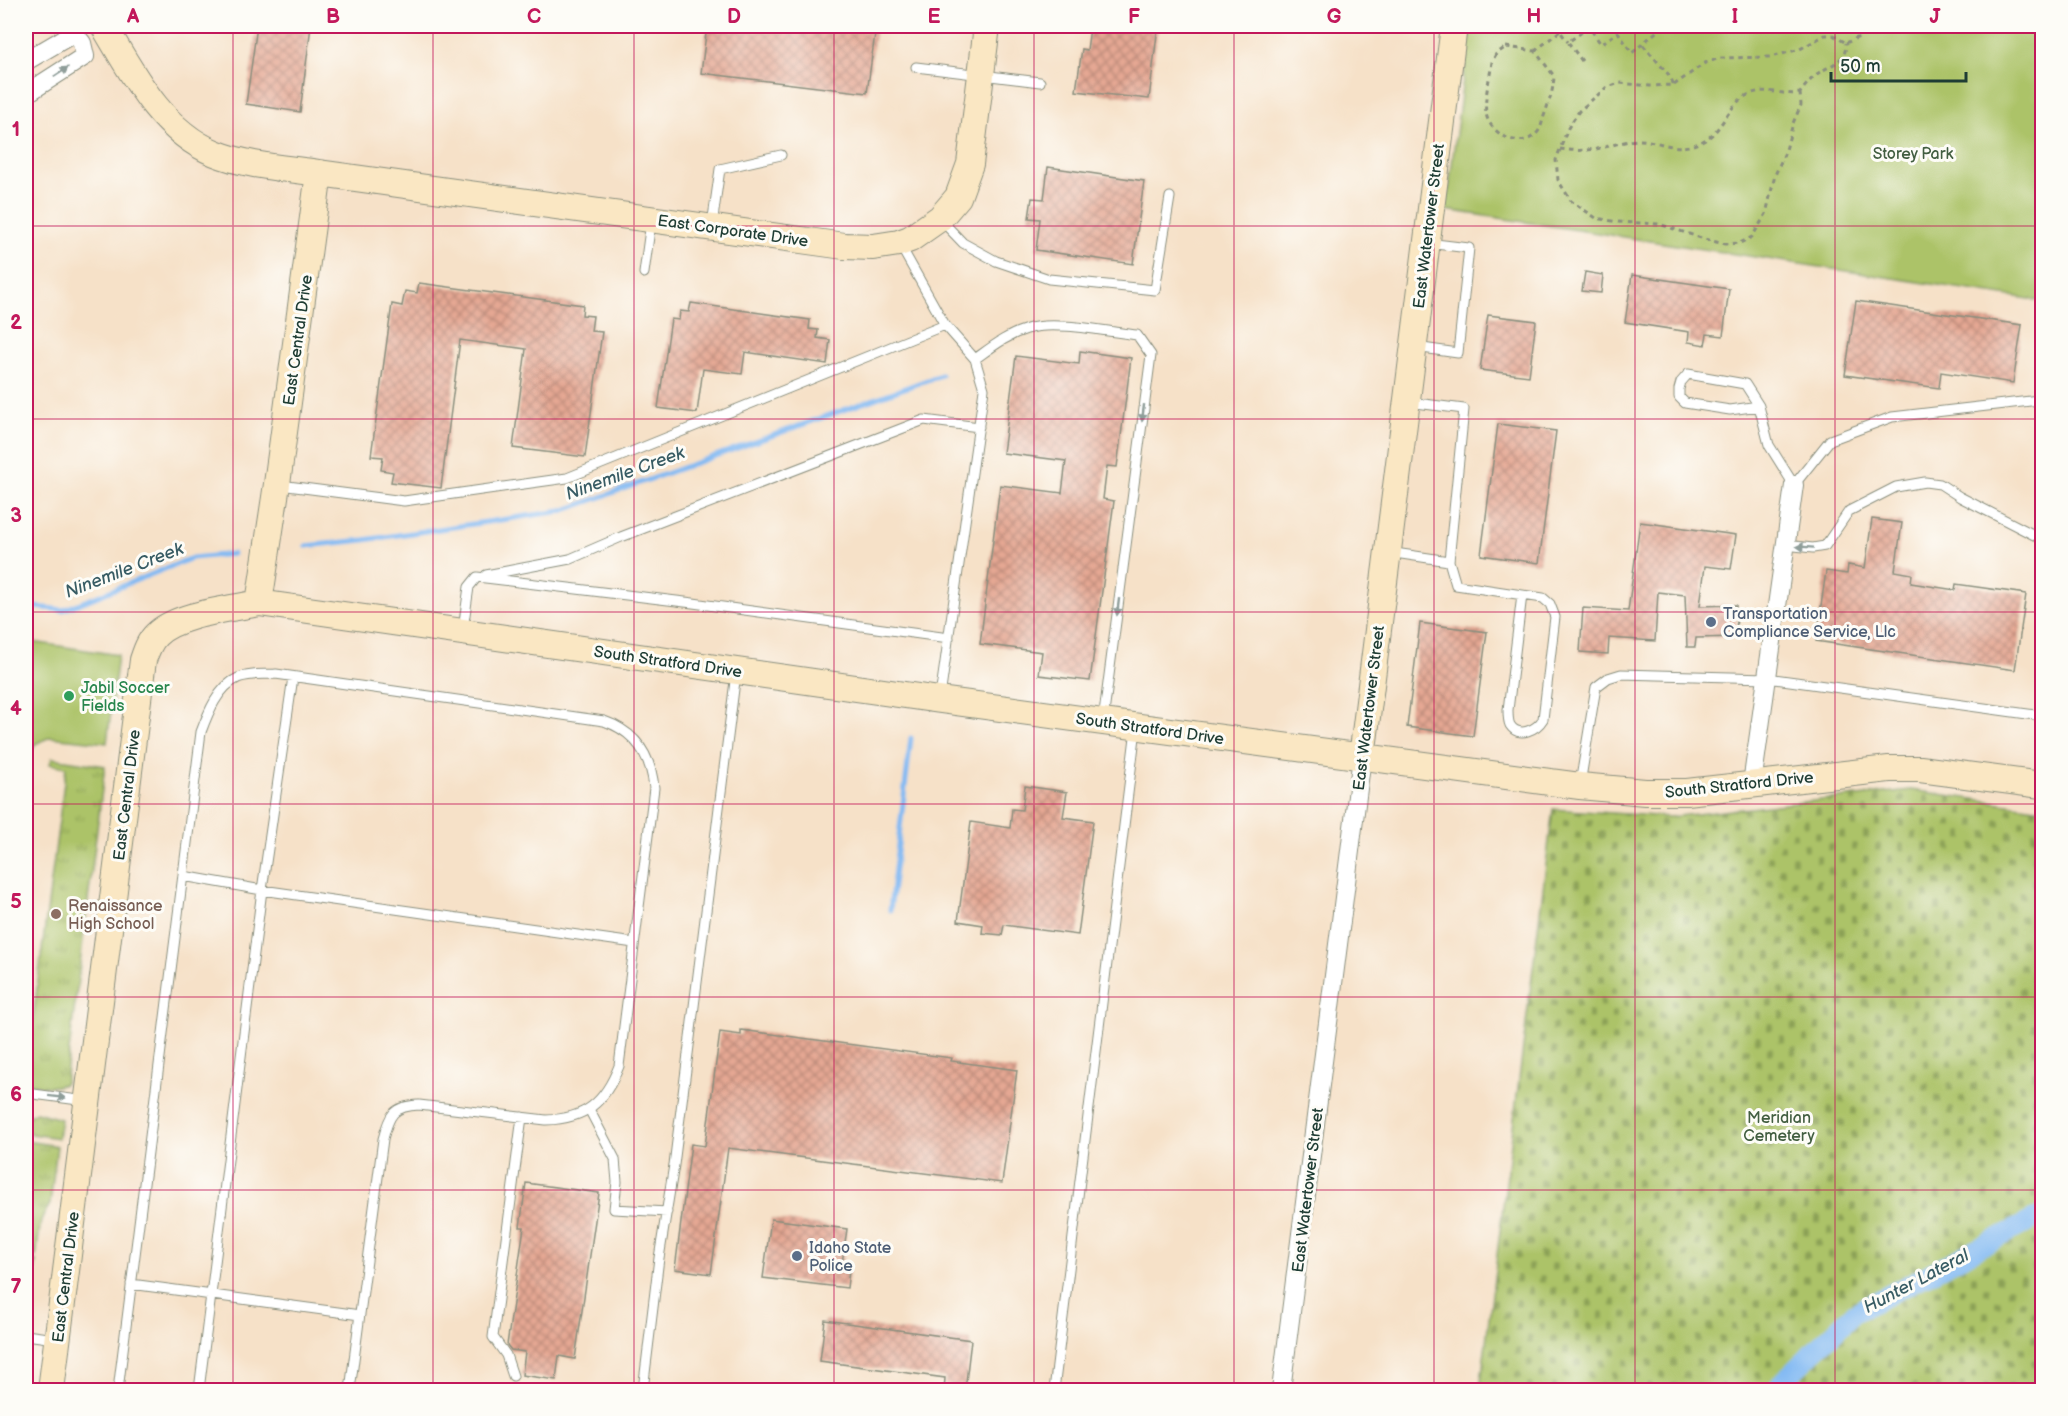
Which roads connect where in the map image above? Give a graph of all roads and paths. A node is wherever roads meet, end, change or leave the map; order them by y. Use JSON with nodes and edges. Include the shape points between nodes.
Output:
{"nodes":[{"id":1,"x":987,"y":26,"type":"edge"},
{"id":2,"x":1454,"y":26,"type":"edge"},
{"id":3,"x":1556,"y":26,"type":"edge"},
{"id":4,"x":1663,"y":26,"type":"edge"},
{"id":5,"x":1876,"y":26,"type":"edge"},
{"id":6,"x":109,"y":27,"type":"edge"},
{"id":7,"x":1560,"y":31,"type":"junction"},
{"id":8,"x":1568,"y":42,"type":"junction"},
{"id":9,"x":82,"y":43,"type":"junction"},
{"id":10,"x":1846,"y":43,"type":"junction"},
{"id":11,"x":1643,"y":45,"type":"junction"},
{"id":12,"x":1535,"y":51,"type":"junction"},
{"id":13,"x":26,"y":61,"type":"edge"},
{"id":14,"x":1582,"y":61,"type":"dead end"},
{"id":15,"x":916,"y":67,"type":"dead end"},
{"id":16,"x":981,"y":74,"type":"junction"},
{"id":17,"x":1040,"y":81,"type":"dead end"},
{"id":18,"x":1674,"y":85,"type":"junction"},
{"id":19,"x":1800,"y":93,"type":"junction"},
{"id":20,"x":26,"y":94,"type":"edge"},
{"id":21,"x":1559,"y":149,"type":"junction"},
{"id":22,"x":781,"y":155,"type":"dead end"},
{"id":23,"x":319,"y":173,"type":"junction"},
{"id":24,"x":1170,"y":197,"type":"dead end"},
{"id":25,"x":940,"y":218,"type":"junction"},
{"id":26,"x":651,"y":219,"type":"junction"},
{"id":27,"x":711,"y":227,"type":"junction"},
{"id":28,"x":899,"y":243,"type":"junction"},
{"id":29,"x":1426,"y":243,"type":"junction"},
{"id":30,"x":644,"y":273,"type":"dead end"},
{"id":31,"x":945,"y":326,"type":"junction"},
{"id":32,"x":1413,"y":347,"type":"junction"},
{"id":33,"x":975,"y":360,"type":"junction"},
{"id":34,"x":2043,"y":401,"type":"edge"},
{"id":35,"x":1406,"y":402,"type":"junction"},
{"id":36,"x":1759,"y":406,"type":"junction"},
{"id":37,"x":979,"y":427,"type":"junction"},
{"id":38,"x":278,"y":484,"type":"junction"},
{"id":39,"x":1794,"y":485,"type":"junction"},
{"id":40,"x":2043,"y":538,"type":"edge"},
{"id":41,"x":1785,"y":545,"type":"junction"},
{"id":42,"x":1387,"y":552,"type":"junction"},
{"id":43,"x":1449,"y":561,"type":"junction"},
{"id":44,"x":477,"y":577,"type":"junction"},
{"id":45,"x":1522,"y":595,"type":"junction"},
{"id":46,"x":259,"y":603,"type":"junction"},
{"id":47,"x":462,"y":633,"type":"junction"},
{"id":48,"x":949,"y":638,"type":"junction"},
{"id":49,"x":736,"y":670,"type":"junction"},
{"id":50,"x":293,"y":677,"type":"junction"},
{"id":51,"x":1767,"y":678,"type":"junction"},
{"id":52,"x":940,"y":700,"type":"junction"},
{"id":53,"x":2043,"y":716,"type":"edge"},
{"id":54,"x":1103,"y":722,"type":"junction"},
{"id":55,"x":1137,"y":726,"type":"junction"},
{"id":56,"x":1362,"y":757,"type":"junction"},
{"id":57,"x":1752,"y":784,"type":"junction"},
{"id":58,"x":2043,"y":785,"type":"edge"},
{"id":59,"x":1580,"y":786,"type":"junction"},
{"id":60,"x":183,"y":876,"type":"junction"},
{"id":61,"x":262,"y":890,"type":"junction"},
{"id":62,"x":634,"y":944,"type":"junction"},
{"id":63,"x":30,"y":1094,"type":"edge"},
{"id":64,"x":88,"y":1102,"type":"junction"},
{"id":65,"x":26,"y":1105,"type":"edge"},
{"id":66,"x":589,"y":1109,"type":"junction"},
{"id":67,"x":522,"y":1117,"type":"junction"},
{"id":68,"x":667,"y":1212,"type":"junction"},
{"id":69,"x":131,"y":1284,"type":"junction"},
{"id":70,"x":212,"y":1295,"type":"junction"},
{"id":71,"x":360,"y":1315,"type":"junction"},
{"id":72,"x":26,"y":1335,"type":"edge"},
{"id":73,"x":57,"y":1339,"type":"junction"},
{"id":74,"x":513,"y":1376,"type":"dead end"},
{"id":75,"x":51,"y":1390,"type":"edge"},
{"id":76,"x":118,"y":1390,"type":"edge"},
{"id":77,"x":199,"y":1390,"type":"edge"},
{"id":78,"x":350,"y":1390,"type":"edge"},
{"id":79,"x":643,"y":1390,"type":"edge"},
{"id":80,"x":1054,"y":1390,"type":"edge"},
{"id":81,"x":1281,"y":1390,"type":"edge"}],
"edges":[{"from":1,"to":16,"type":"street","name":"East Corporate Drive"},
{"from":2,"to":29,"type":"street","name":"East Watertower Street"},
{"from":3,"to":7,"type":"path"},
{"from":4,"to":11,"type":"path"},
{"from":5,"to":10,"type":"path"},
{"from":6,"to":9,"type":"street"},
{"from":6,"to":23,"type":"street","name":"East Corporate Drive","via":[[152,103],[178,130],[214,153]]},
{"from":7,"to":8,"type":"path"},
{"from":7,"to":12,"type":"path"},
{"from":8,"to":11,"type":"path","via":[[1589,27],[1601,44],[1618,32],[1632,53]]},
{"from":8,"to":14,"type":"path"},
{"from":9,"to":13,"type":"street","via":[[74,33]]},
{"from":20,"to":9,"type":"street","one_way":true,"via":[[85,56]]},
{"from":10,"to":18,"type":"path","via":[[1825,35],[1800,49],[1771,57],[1720,58],[1705,63]]},
{"from":10,"to":19,"type":"path","via":[[1838,63],[1814,76]]},
{"from":11,"to":18,"type":"path"},
{"from":12,"to":12,"type":"path","via":[[1554,76],[1553,93],[1539,131],[1530,138],[1514,140],[1497,132],[1486,114],[1492,62],[1506,46]]},
{"from":15,"to":16,"type":"lane"},
{"from":16,"to":17,"type":"lane"},
{"from":16,"to":25,"type":"street","name":"East Corporate Drive","via":[[970,164],[958,197]]},
{"from":18,"to":21,"type":"path","via":[[1620,83],[1607,87],[1579,111]]},
{"from":19,"to":21,"type":"path","via":[[1750,94],[1734,105],[1714,134],[1687,147],[1640,140],[1589,150]]},
{"from":19,"to":21,"type":"path","via":[[1801,105],[1775,175],[1766,214],[1752,237],[1740,243],[1725,244],[1659,224],[1596,218],[1563,191],[1556,169]]},
{"from":22,"to":27,"type":"lane","via":[[720,169]]},
{"from":23,"to":26,"type":"street","name":"East Corporate Drive"},
{"from":23,"to":38,"type":"street","name":"East Central Drive"},
{"from":24,"to":25,"type":"lane","via":[[1155,290],[1049,279],[996,261],[963,243]]},
{"from":25,"to":28,"type":"street","name":"East Corporate Drive"},
{"from":26,"to":27,"type":"street","name":"East Corporate Drive"},
{"from":26,"to":30,"type":"lane"},
{"from":27,"to":28,"type":"street","name":"East Corporate Drive","via":[[844,246]]},
{"from":28,"to":31,"type":"lane"},
{"from":29,"to":32,"type":"street","name":"East Watertower Street"},
{"from":29,"to":32,"type":"lane","via":[[1469,248],[1458,353]]},
{"from":31,"to":33,"type":"lane"},
{"from":31,"to":38,"type":"lane","via":[[567,478],[404,501]]},
{"from":32,"to":35,"type":"street","name":"East Watertower Street"},
{"from":33,"to":37,"type":"lane","via":[[984,389]]},
{"from":33,"to":54,"type":"lane","one_way":true,"via":[[999,341],[1029,328],[1068,326],[1137,335],[1151,356]]},
{"from":34,"to":39,"type":"lane","via":[[1892,417],[1830,440]]},
{"from":35,"to":42,"type":"street","name":"East Watertower Street"},
{"from":35,"to":43,"type":"lane","via":[[1464,409]]},
{"from":36,"to":36,"type":"lane","via":[[1745,384],[1688,374],[1679,389],[1679,397],[1685,403],[1730,410]]},
{"from":36,"to":39,"type":"lane","via":[[1769,445]]},
{"from":37,"to":44,"type":"lane","via":[[924,420],[570,559]]},
{"from":37,"to":48,"type":"lane"},
{"from":38,"to":46,"type":"street","name":"East Central Drive"},
{"from":39,"to":41,"type":"street"},
{"from":40,"to":41,"type":"lane","one_way":true,"via":[[1940,484],[1925,482],[1896,487],[1849,511],[1825,546]]},
{"from":41,"to":51,"type":"street"},
{"from":42,"to":43,"type":"lane"},
{"from":42,"to":56,"type":"street","name":"East Watertower Street"},
{"from":43,"to":45,"type":"lane","via":[[1456,585]]},
{"from":44,"to":47,"type":"lane","via":[[469,587]]},
{"from":44,"to":48,"type":"lane"},
{"from":45,"to":45,"type":"lane","via":[[1544,598],[1555,617],[1543,719],[1530,732],[1515,730],[1509,724],[1508,710]]},
{"from":46,"to":47,"type":"street","name":"South Stratford Drive"},
{"from":46,"to":64,"type":"street","name":"East Central Drive","via":[[178,620],[148,645],[143,660]]},
{"from":47,"to":49,"type":"street","name":"South Stratford Drive"},
{"from":48,"to":52,"type":"lane"},
{"from":49,"to":52,"type":"street","name":"South Stratford Drive"},
{"from":49,"to":68,"type":"lane"},
{"from":50,"to":60,"type":"lane","via":[[237,678],[208,713],[201,732]]},
{"from":50,"to":61,"type":"lane"},
{"from":50,"to":62,"type":"lane","via":[[604,721],[629,734],[646,754],[654,788]]},
{"from":51,"to":53,"type":"lane"},
{"from":51,"to":57,"type":"street"},
{"from":51,"to":59,"type":"lane","via":[[1621,674],[1608,678],[1596,687]]},
{"from":52,"to":54,"type":"street","name":"South Stratford Drive"},
{"from":54,"to":55,"type":"street","name":"South Stratford Drive"},
{"from":55,"to":56,"type":"street","name":"South Stratford Drive"},
{"from":55,"to":80,"type":"lane"},
{"from":56,"to":59,"type":"street","name":"South Stratford Drive"},
{"from":56,"to":81,"type":"street","name":"East Watertower Street"},
{"from":57,"to":58,"type":"street","name":"South Stratford Drive","via":[[1920,769]]},
{"from":57,"to":59,"type":"street","name":"South Stratford Drive","via":[[1687,792]]},
{"from":60,"to":61,"type":"lane"},
{"from":60,"to":69,"type":"lane"},
{"from":61,"to":62,"type":"lane"},
{"from":61,"to":70,"type":"lane"},
{"from":62,"to":66,"type":"lane","via":[[619,1066],[602,1098]]},
{"from":63,"to":64,"type":"lane","one_way":true},
{"from":63,"to":65,"type":"lane"},
{"from":64,"to":73,"type":"street","name":"East Central Drive"},
{"from":66,"to":67,"type":"lane","via":[[562,1120]]},
{"from":66,"to":68,"type":"lane","via":[[615,1159],[614,1209]]},
{"from":67,"to":71,"type":"lane","via":[[419,1105],[393,1112],[383,1139]]},
{"from":67,"to":74,"type":"lane","via":[[493,1337],[506,1355]]},
{"from":68,"to":79,"type":"lane"},
{"from":69,"to":70,"type":"lane"},
{"from":69,"to":76,"type":"lane"},
{"from":70,"to":71,"type":"lane"},
{"from":70,"to":77,"type":"lane"},
{"from":71,"to":78,"type":"lane"},
{"from":72,"to":73,"type":"lane"},
{"from":73,"to":75,"type":"street","name":"East Central Drive"}]}
